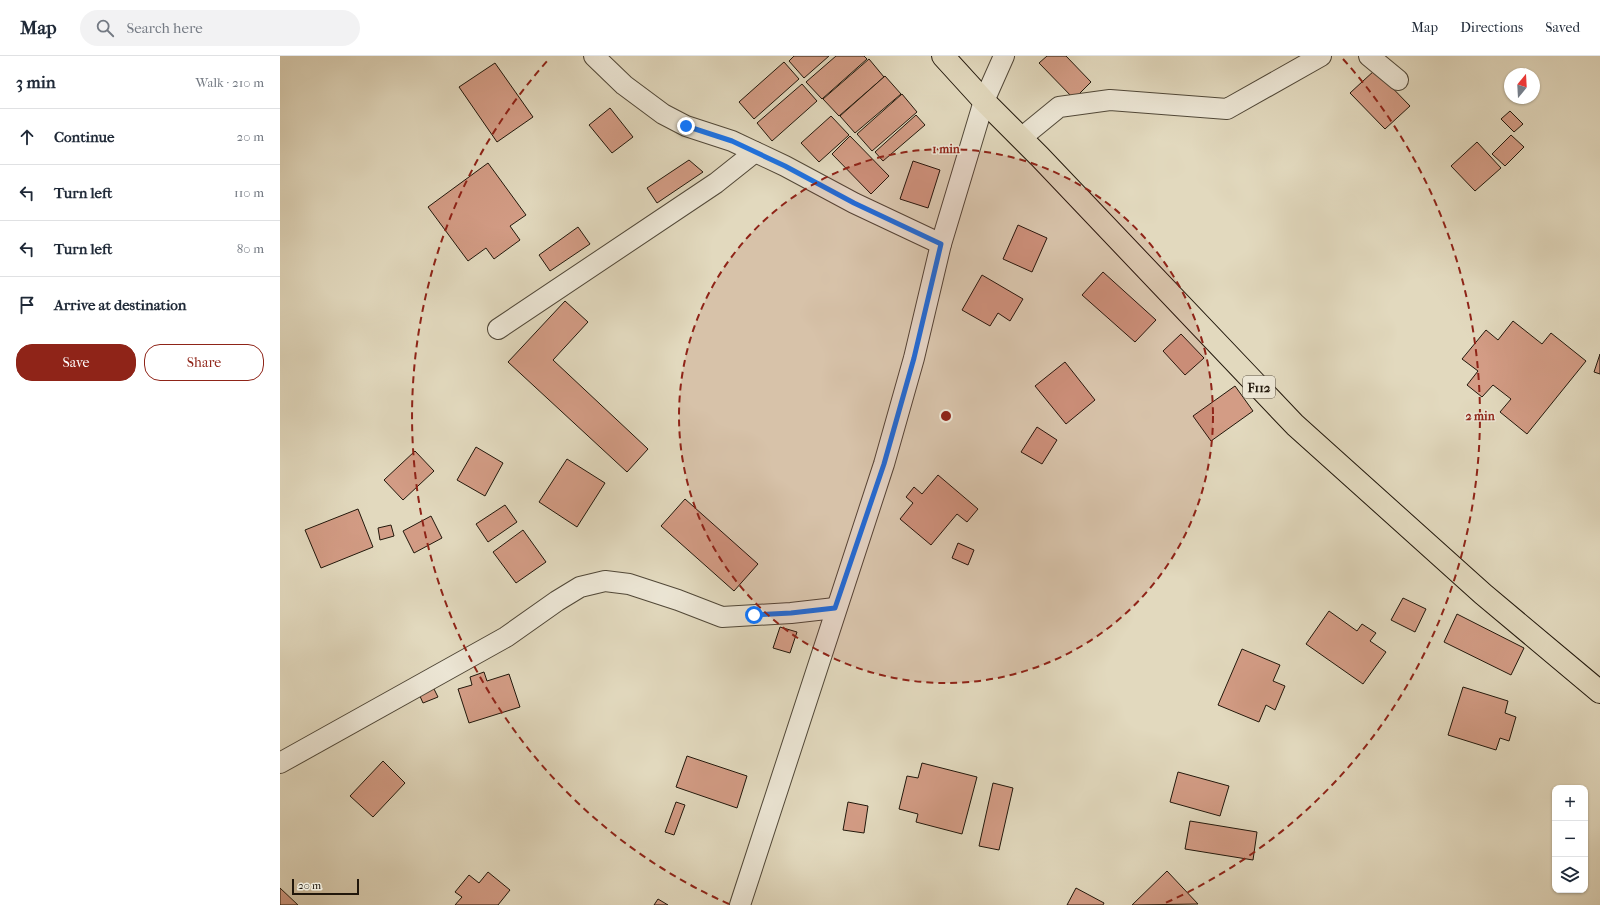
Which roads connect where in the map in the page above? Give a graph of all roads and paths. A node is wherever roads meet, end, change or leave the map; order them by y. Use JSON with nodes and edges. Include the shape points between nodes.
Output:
{"nodes":[{"id":1,"x":594,"y":56,"type":"edge"},
{"id":2,"x":943,"y":56,"type":"edge"},
{"id":3,"x":1004,"y":56,"type":"edge"},
{"id":4,"x":1321,"y":56,"type":"edge"},
{"id":5,"x":1369,"y":56,"type":"edge"},
{"id":6,"x":1398,"y":80,"type":"dead end"},
{"id":7,"x":984,"y":101,"type":"junction"},
{"id":8,"x":1021,"y":138,"type":"junction"},
{"id":9,"x":755,"y":152,"type":"junction"},
{"id":10,"x":941,"y":244,"type":"junction"},
{"id":11,"x":498,"y":330,"type":"dead end"},
{"id":12,"x":835,"y":608,"type":"junction"},
{"id":13,"x":1600,"y":692,"type":"edge"},
{"id":14,"x":280,"y":763,"type":"edge"},
{"id":15,"x":740,"y":905,"type":"edge"}],
"edges":[{"from":1,"to":9,"type":"street","via":[[630,89],[663,114],[686,126],[732,141]]},
{"from":2,"to":7,"type":"main road","number":"F112"},
{"from":3,"to":7,"type":"street"},
{"from":4,"to":8,"type":"street","via":[[1227,109],[1110,100],[1059,106]]},
{"from":5,"to":6,"type":"street"},
{"from":7,"to":8,"type":"main road","number":"F112"},
{"from":7,"to":10,"type":"street"},
{"from":8,"to":13,"type":"main road","number":"F112","via":[[1295,425],[1483,594]]},
{"from":9,"to":10,"type":"street"},
{"from":9,"to":11,"type":"street","via":[[716,184]]},
{"from":10,"to":12,"type":"street","via":[[914,358],[886,456]]},
{"from":12,"to":14,"type":"street","via":[[722,617],[629,584],[605,581],[580,587],[506,637]]},
{"from":12,"to":15,"type":"street"}]}
